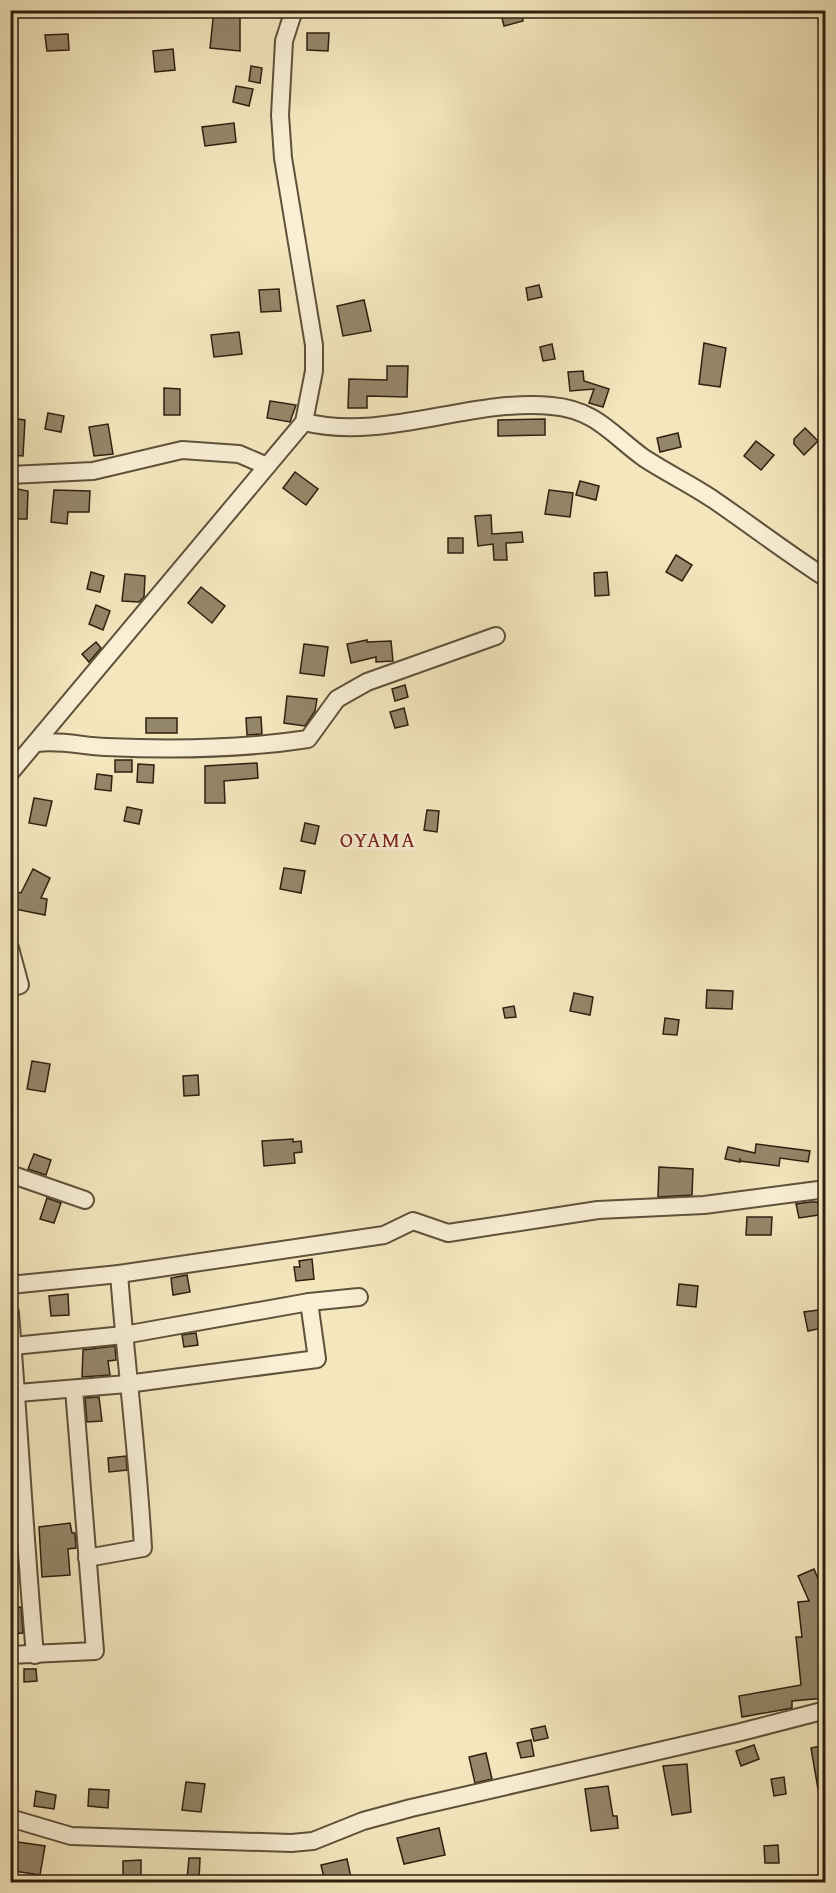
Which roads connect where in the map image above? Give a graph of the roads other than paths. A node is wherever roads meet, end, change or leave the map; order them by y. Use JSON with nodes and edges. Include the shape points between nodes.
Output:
{"nodes":[{"id":1,"x":294,"y":10,"type":"edge"},
{"id":2,"x":304,"y":422,"type":"junction"},
{"id":3,"x":267,"y":466,"type":"junction"},
{"id":4,"x":10,"y":475,"type":"edge"},
{"id":5,"x":825,"y":578,"type":"edge"},
{"id":6,"x":496,"y":636,"type":"dead end"},
{"id":7,"x":37,"y":743,"type":"junction"},
{"id":8,"x":10,"y":773,"type":"edge"},
{"id":9,"x":10,"y":948,"type":"edge"},
{"id":10,"x":10,"y":988,"type":"edge"},
{"id":11,"x":10,"y":1174,"type":"edge"},
{"id":12,"x":825,"y":1190,"type":"edge"},
{"id":13,"x":85,"y":1200,"type":"dead end"},
{"id":14,"x":119,"y":1274,"type":"junction"},
{"id":15,"x":10,"y":1285,"type":"edge"},
{"id":16,"x":359,"y":1297,"type":"dead end"},
{"id":17,"x":309,"y":1302,"type":"junction"},
{"id":18,"x":10,"y":1313,"type":"edge"},
{"id":19,"x":124,"y":1335,"type":"junction"},
{"id":20,"x":13,"y":1346,"type":"junction"},
{"id":21,"x":127,"y":1384,"type":"junction"},
{"id":22,"x":74,"y":1389,"type":"junction"},
{"id":23,"x":18,"y":1393,"type":"junction"},
{"id":24,"x":87,"y":1558,"type":"junction"},
{"id":25,"x":10,"y":1654,"type":"edge"},
{"id":26,"x":35,"y":1655,"type":"junction"},
{"id":27,"x":825,"y":1710,"type":"edge"},
{"id":28,"x":10,"y":1818,"type":"edge"}],
"edges":[{"from":1,"to":2,"type":"street","via":[[284,41],[280,115],[314,345],[314,371]]},
{"from":2,"to":3,"type":"street"},
{"from":2,"to":5,"type":"street","via":[[326,426],[382,425],[508,406],[552,406],[591,415],[645,458],[714,500]]},
{"from":3,"to":4,"type":"street","via":[[239,454],[182,450],[93,471]]},
{"from":3,"to":7,"type":"street"},
{"from":6,"to":7,"type":"street","via":[[367,682],[337,699],[308,739],[160,748]]},
{"from":7,"to":8,"type":"street"},
{"from":9,"to":10,"type":"street","via":[[20,985]]},
{"from":11,"to":13,"type":"street"},
{"from":12,"to":14,"type":"street","via":[[704,1205],[598,1210],[448,1233],[412,1221],[384,1235]]},
{"from":14,"to":15,"type":"street"},
{"from":14,"to":19,"type":"street"},
{"from":16,"to":17,"type":"street"},
{"from":17,"to":19,"type":"street"},
{"from":17,"to":21,"type":"street","via":[[317,1359]]},
{"from":18,"to":20,"type":"street"},
{"from":19,"to":20,"type":"street"},
{"from":19,"to":21,"type":"street"},
{"from":20,"to":23,"type":"street"},
{"from":21,"to":22,"type":"street"},
{"from":21,"to":24,"type":"street","via":[[139,1468],[143,1548]]},
{"from":22,"to":23,"type":"street"},
{"from":22,"to":24,"type":"street"},
{"from":23,"to":26,"type":"street","via":[[22,1510]]},
{"from":24,"to":26,"type":"street","via":[[95,1651]]},
{"from":25,"to":26,"type":"street"},
{"from":27,"to":28,"type":"street","via":[[411,1808],[313,1840],[291,1843],[71,1836]]}]}
